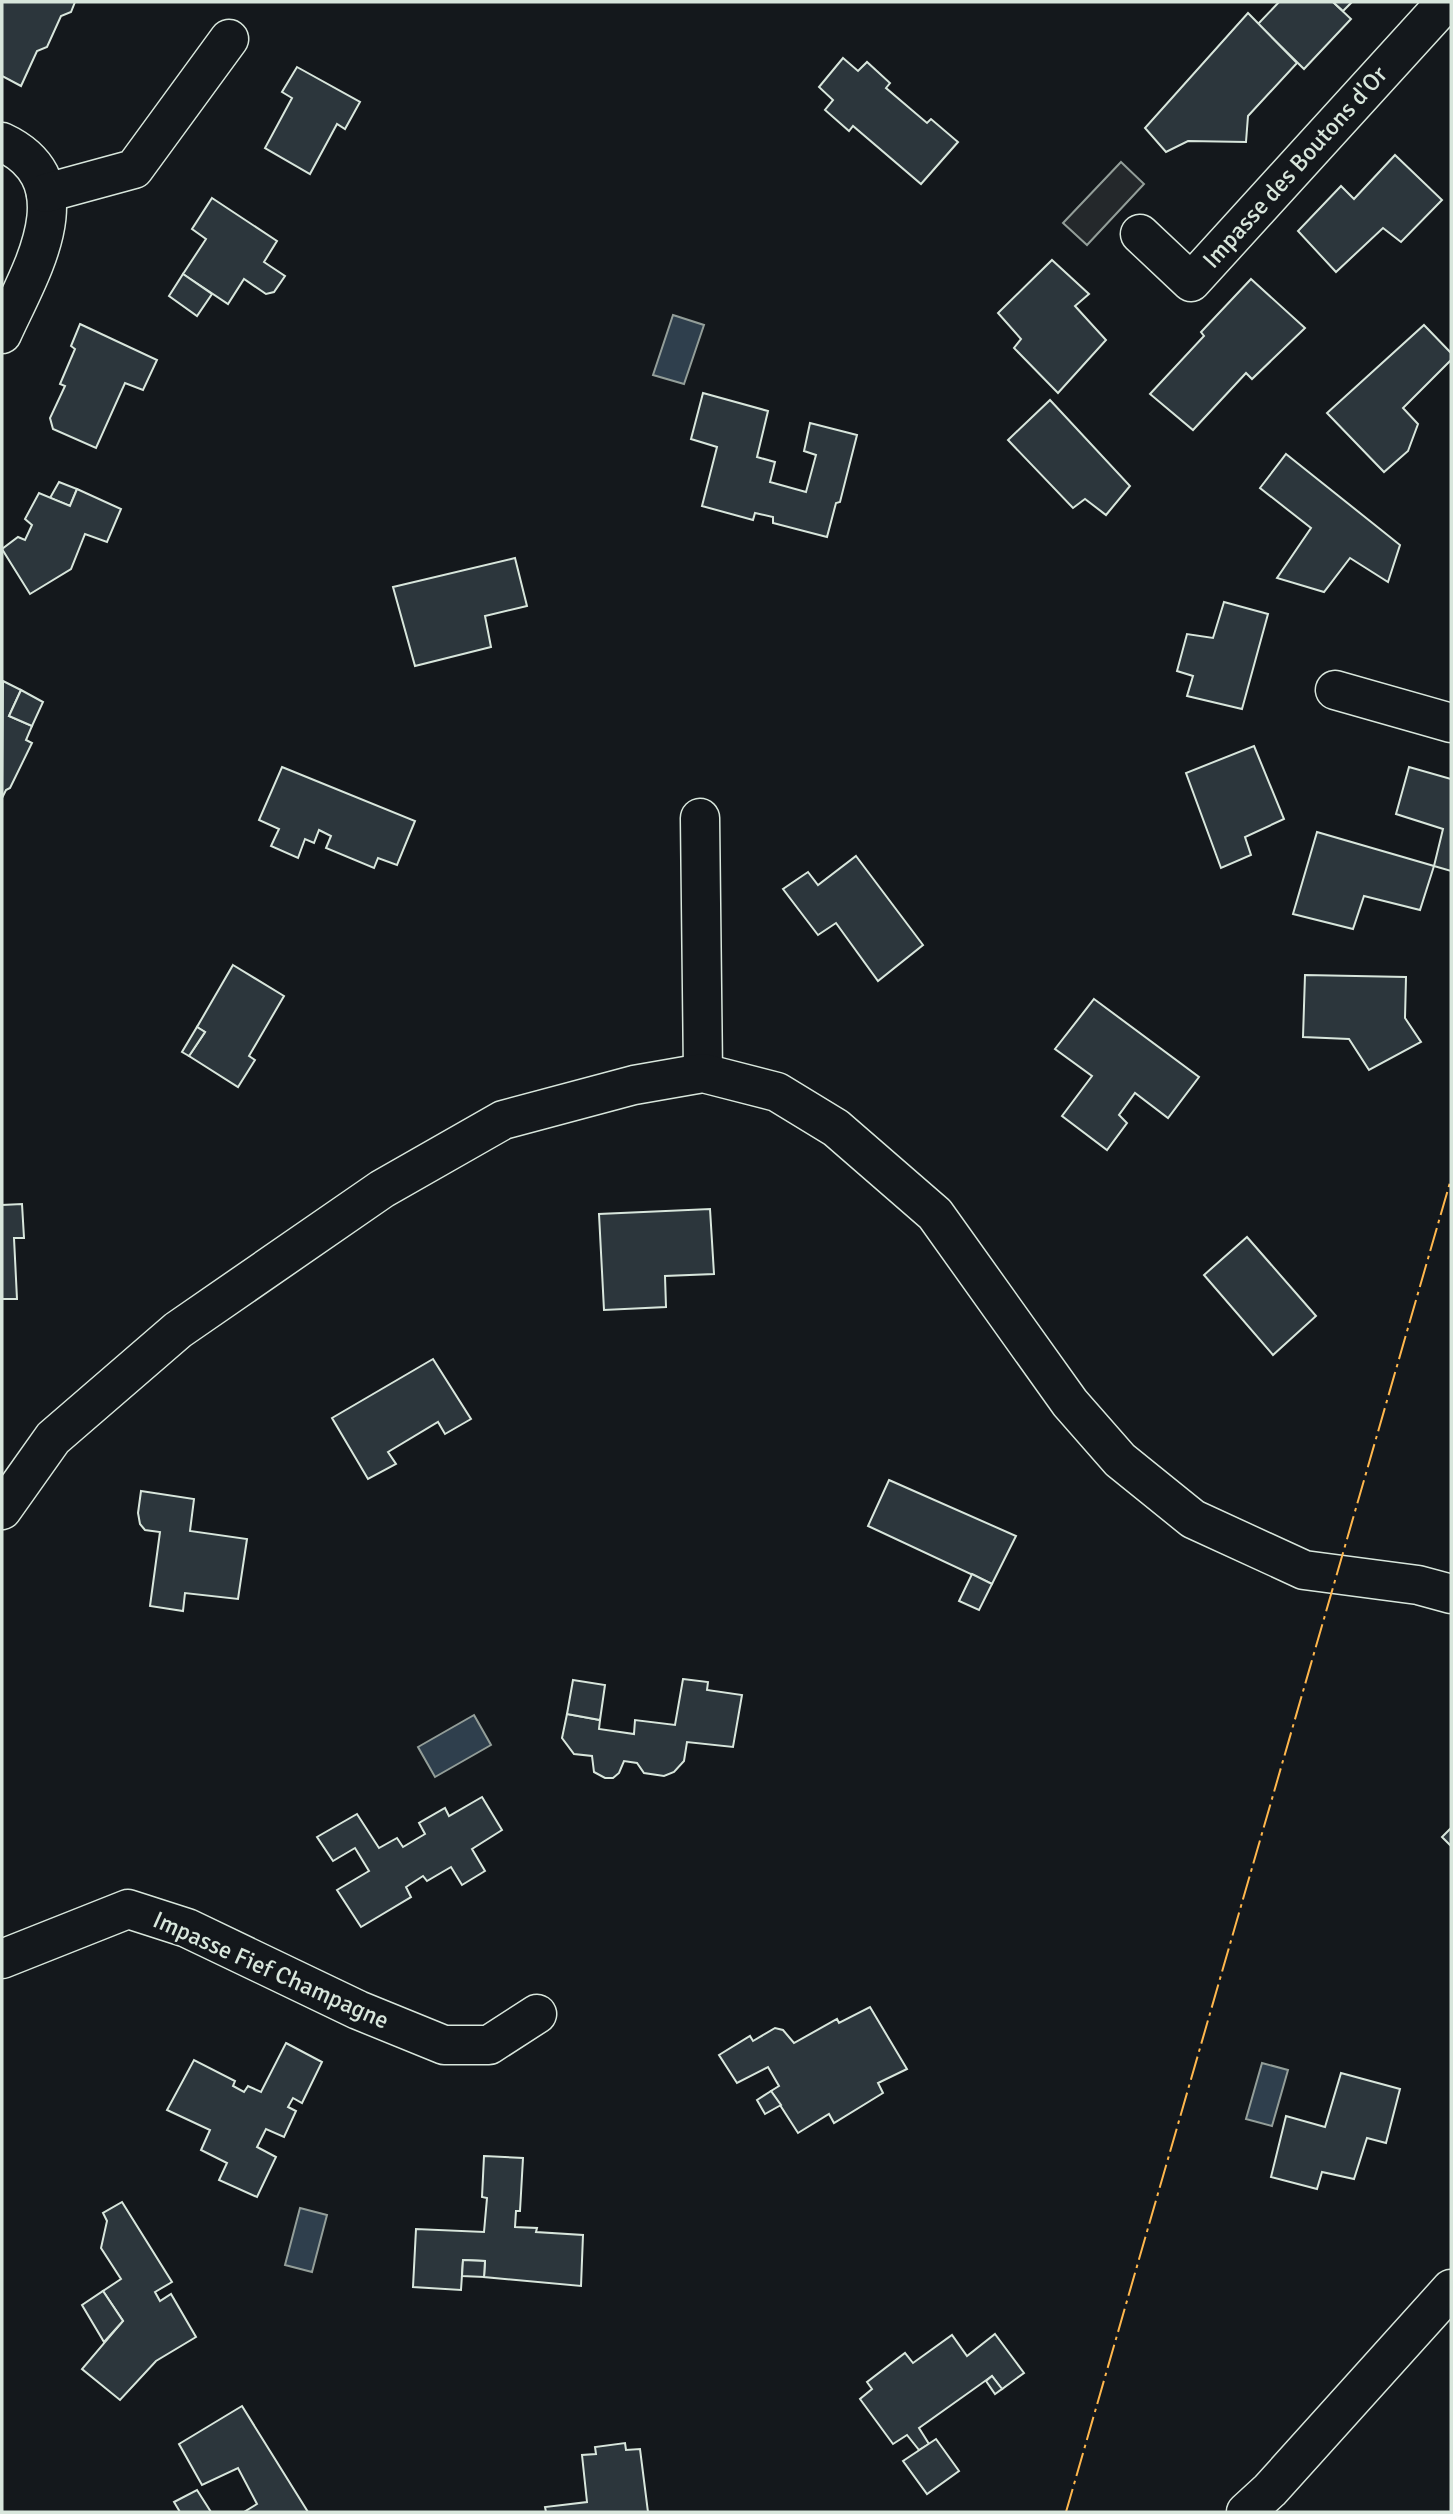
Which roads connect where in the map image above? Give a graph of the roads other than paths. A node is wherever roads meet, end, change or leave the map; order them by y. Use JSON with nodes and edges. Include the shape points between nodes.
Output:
{"nodes":[{"id":1,"x":1446,"y":2,"type":"edge"},
{"id":2,"x":229,"y":39,"type":"dead end"},
{"id":3,"x":2,"y":142,"type":"edge"},
{"id":4,"x":46,"y":193,"type":"junction"},
{"id":5,"x":1140,"y":234,"type":"dead end"},
{"id":6,"x":2,"y":334,"type":"edge"},
{"id":7,"x":1335,"y":690,"type":"dead end"},
{"id":8,"x":1451,"y":723,"type":"edge"},
{"id":9,"x":700,"y":818,"type":"dead end"},
{"id":10,"x":703,"y":1073,"type":"junction"},
{"id":11,"x":2,"y":1510,"type":"edge"},
{"id":12,"x":1451,"y":1594,"type":"edge"},
{"id":13,"x":2,"y":1959,"type":"edge"},
{"id":14,"x":537,"y":2014,"type":"dead end"},
{"id":15,"x":1451,"y":2289,"type":"edge"},
{"id":16,"x":1246,"y":2512,"type":"edge"}],
"edges":[{"from":1,"to":5,"type":"street","name":"Impasse des Boutons d'Or","via":[[1191,282]]},
{"from":2,"to":4,"type":"street","via":[[134,169]]},
{"from":3,"to":4,"type":"street","via":[[35,164]]},
{"from":4,"to":6,"type":"street","via":[[47,219],[40,248]]},
{"from":7,"to":8,"type":"street"},
{"from":9,"to":10,"type":"street"},
{"from":10,"to":11,"type":"street","via":[[634,1084],[503,1121],[382,1189],[178,1330],[53,1438]]},
{"from":10,"to":12,"type":"street","via":[[777,1092],[846,1136],[935,1214],[1070,1403],[1120,1460],[1193,1519],[1304,1570],[1418,1585]]},
{"from":13,"to":14,"type":"street","name":"Impasse Fief Champagne","via":[[128,1909],[187,1928],[358,2010],[444,2045],[489,2045]]},
{"from":15,"to":16,"type":"street"}]}
